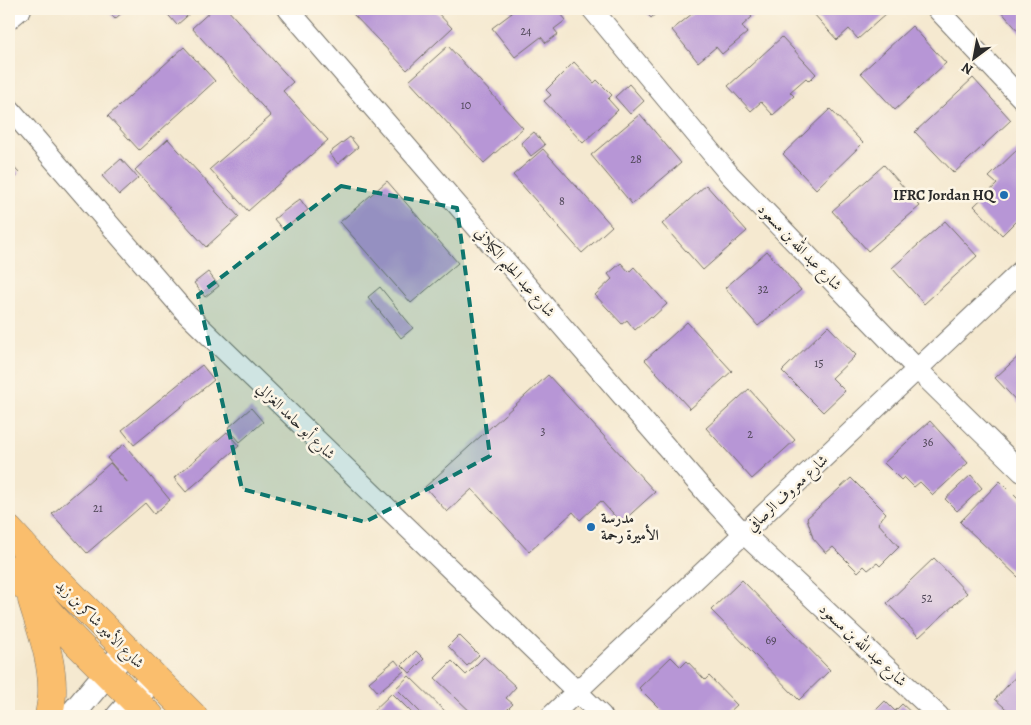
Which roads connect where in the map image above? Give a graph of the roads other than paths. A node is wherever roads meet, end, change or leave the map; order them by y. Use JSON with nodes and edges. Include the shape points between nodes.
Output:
{"nodes":[{"id":1,"x":20,"y":9,"type":"edge"},
{"id":2,"x":288,"y":9,"type":"edge"},
{"id":3,"x":592,"y":9,"type":"edge"},
{"id":4,"x":936,"y":9,"type":"edge"},
{"id":5,"x":9,"y":20,"type":"edge"},
{"id":6,"x":1022,"y":99,"type":"edge"},
{"id":7,"x":9,"y":108,"type":"edge"},
{"id":8,"x":1022,"y":270,"type":"edge"},
{"id":9,"x":918,"y":370,"type":"junction"},
{"id":10,"x":1022,"y":472,"type":"edge"},
{"id":11,"x":9,"y":530,"type":"edge"},
{"id":12,"x":744,"y":534,"type":"junction"},
{"id":13,"x":9,"y":569,"type":"edge"},
{"id":14,"x":29,"y":591,"type":"junction"},
{"id":15,"x":126,"y":650,"type":"junction"},
{"id":16,"x":107,"y":673,"type":"junction"},
{"id":17,"x":154,"y":677,"type":"junction"},
{"id":18,"x":576,"y":692,"type":"junction"},
{"id":19,"x":134,"y":711,"type":"edge"},
{"id":20,"x":49,"y":716,"type":"edge"},
{"id":21,"x":71,"y":716,"type":"edge"},
{"id":22,"x":193,"y":716,"type":"edge"},
{"id":23,"x":551,"y":716,"type":"edge"},
{"id":24,"x":602,"y":716,"type":"edge"},
{"id":25,"x":939,"y":716,"type":"edge"}],
"edges":[{"from":1,"to":5,"type":"street"},
{"from":2,"to":12,"type":"street","name":"شارع عبد الحليم الكيلاني"},
{"from":3,"to":9,"type":"street","name":"شارع عبد الله بن مسعود","via":[[730,174]]},
{"from":4,"to":6,"type":"street"},
{"from":7,"to":18,"type":"street","name":"شارع أبو حامد الغزالي","via":[[186,314]]},
{"from":8,"to":9,"type":"street","name":"شارع معروف الرصافي"},
{"from":9,"to":10,"type":"street","name":"شارع عبد الله بن مسعود"},
{"from":9,"to":12,"type":"street","name":"شارع معروف الرصافي"},
{"from":11,"to":15,"type":"main road","name":"شارع الأمير شاكر بن زيد"},
{"from":12,"to":18,"type":"street","name":"شارع معروف الرصافي"},
{"from":12,"to":25,"type":"street","name":"شارع عبد الله بن مسعود"},
{"from":13,"to":14,"type":"main road","name":"شارع الأمير شاكر بن زيد"},
{"from":14,"to":16,"type":"main road","name":"شارع الأمير شاكر بن زيد"},
{"from":14,"to":20,"type":"main road","via":[[44,636],[49,664],[52,692]]},
{"from":15,"to":16,"type":"street"},
{"from":15,"to":17,"type":"main road","name":"شارع الأمير شاكر بن زيد"},
{"from":16,"to":19,"type":"main road","name":"شارع الأمير شاكر بن زيد"},
{"from":16,"to":21,"type":"street"},
{"from":17,"to":19,"type":"street"},
{"from":17,"to":22,"type":"main road","name":"شارع الأمير شاكر بن زيد"},
{"from":18,"to":23,"type":"street","name":"شارع معروف الرصافي"},
{"from":18,"to":24,"type":"street","name":"شارع أبو حامد الغزالي"}]}
